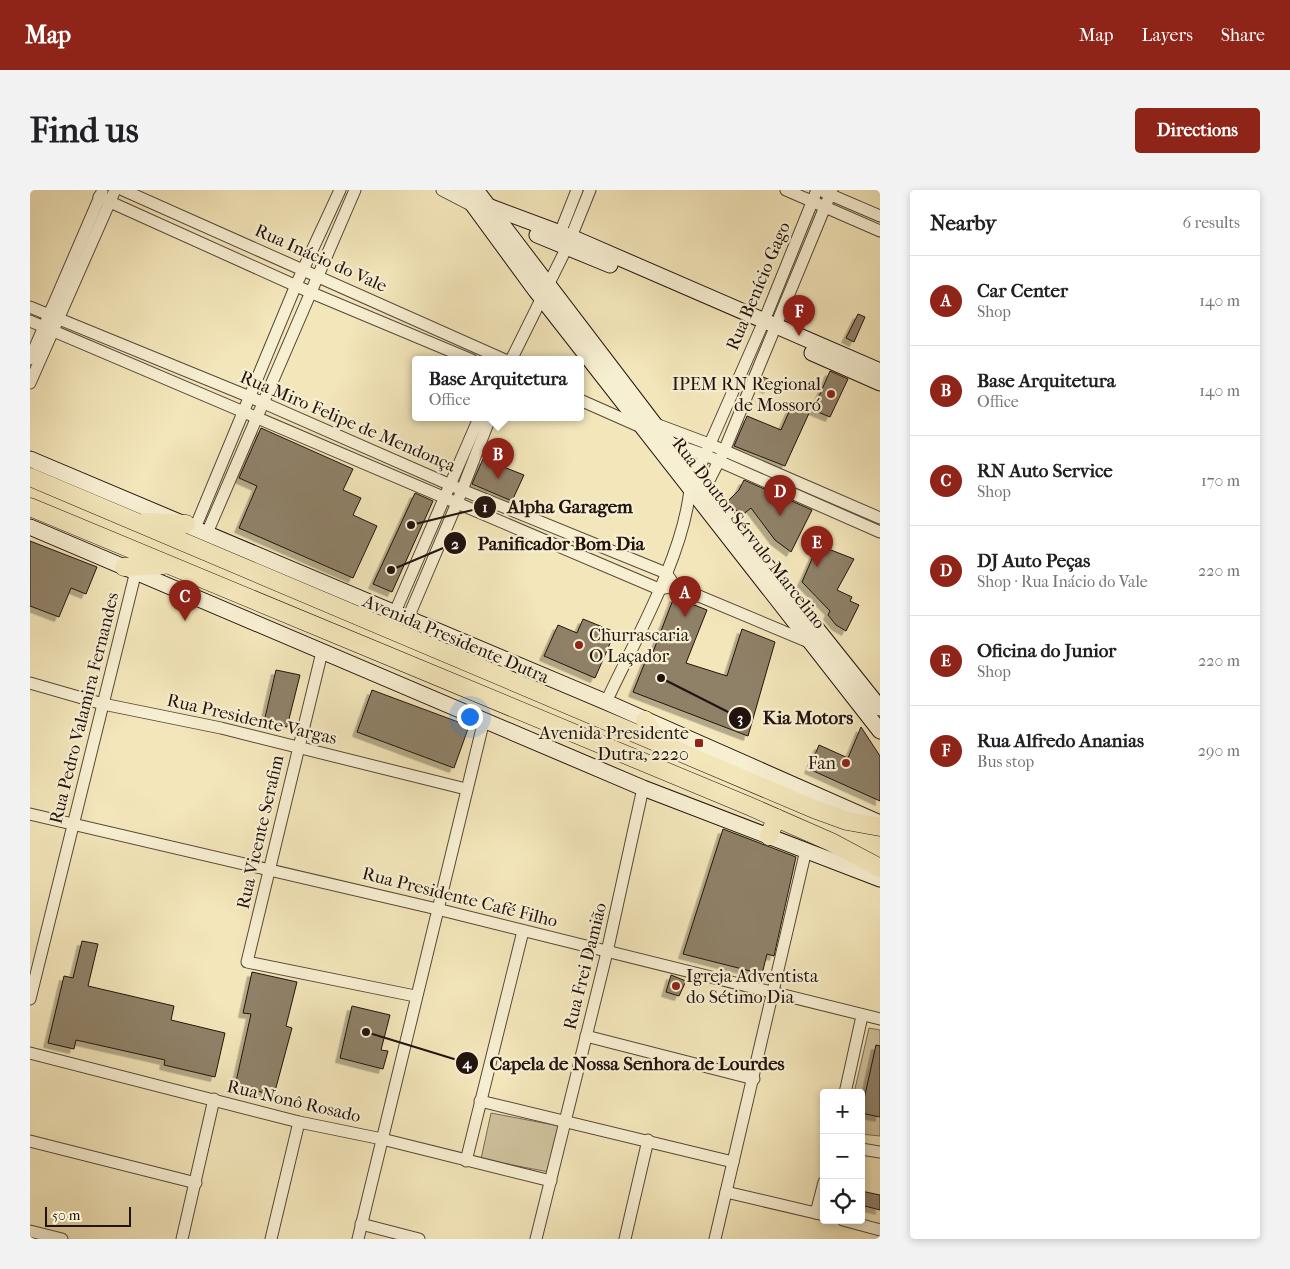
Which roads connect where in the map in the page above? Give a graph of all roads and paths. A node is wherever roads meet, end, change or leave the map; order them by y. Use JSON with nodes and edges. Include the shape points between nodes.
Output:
{"nodes":[{"id":1,"x":115,"y":190,"type":"edge"},
{"id":2,"x":123,"y":190,"type":"edge"},
{"id":3,"x":340,"y":190,"type":"edge"},
{"id":4,"x":355,"y":190,"type":"edge"},
{"id":5,"x":442,"y":190,"type":"edge"},
{"id":6,"x":577,"y":190,"type":"edge"},
{"id":7,"x":590,"y":190,"type":"edge"},
{"id":8,"x":786,"y":190,"type":"edge"},
{"id":9,"x":825,"y":191,"type":"edge"},
{"id":10,"x":104,"y":196,"type":"edge"},
{"id":11,"x":475,"y":201,"type":"edge"},
{"id":12,"x":812,"y":201,"type":"junction"},
{"id":13,"x":825,"y":207,"type":"junction"},
{"id":14,"x":880,"y":216,"type":"edge"},
{"id":15,"x":880,"y":231,"type":"edge"},
{"id":16,"x":566,"y":239,"type":"junction"},
{"id":17,"x":303,"y":270,"type":"junction"},
{"id":18,"x":319,"y":276,"type":"junction"},
{"id":19,"x":296,"y":285,"type":"junction"},
{"id":20,"x":542,"y":291,"type":"junction"},
{"id":21,"x":312,"y":293,"type":"junction"},
{"id":22,"x":30,"y":307,"type":"edge"},
{"id":23,"x":53,"y":317,"type":"junction"},
{"id":24,"x":30,"y":321,"type":"edge"},
{"id":25,"x":769,"y":328,"type":"junction"},
{"id":26,"x":47,"y":329,"type":"junction"},
{"id":27,"x":276,"y":333,"type":"junction"},
{"id":28,"x":292,"y":340,"type":"junction"},
{"id":29,"x":462,"y":356,"type":"edge"},
{"id":30,"x":496,"y":356,"type":"edge"},
{"id":31,"x":507,"y":356,"type":"edge"},
{"id":32,"x":30,"y":359,"type":"edge"},
{"id":33,"x":880,"y":371,"type":"edge"},
{"id":34,"x":30,"y":383,"type":"edge"},
{"id":35,"x":880,"y":383,"type":"edge"},
{"id":36,"x":250,"y":397,"type":"junction"},
{"id":37,"x":584,"y":401,"type":"edge"},
{"id":38,"x":264,"y":404,"type":"junction"},
{"id":39,"x":244,"y":412,"type":"junction"},
{"id":40,"x":257,"y":418,"type":"junction"},
{"id":41,"x":479,"y":421,"type":"edge"},
{"id":42,"x":488,"y":421,"type":"edge"},
{"id":43,"x":648,"y":425,"type":"junction"},
{"id":44,"x":479,"y":433,"type":"junction"},
{"id":45,"x":668,"y":442,"type":"junction"},
{"id":46,"x":707,"y":449,"type":"junction"},
{"id":47,"x":722,"y":456,"type":"junction"},
{"id":48,"x":30,"y":459,"type":"edge"},
{"id":49,"x":30,"y":477,"type":"edge"},
{"id":50,"x":451,"y":485,"type":"junction"},
{"id":51,"x":462,"y":490,"type":"junction"},
{"id":52,"x":696,"y":492,"type":"junction"},
{"id":53,"x":446,"y":498,"type":"junction"},
{"id":54,"x":457,"y":503,"type":"junction"},
{"id":55,"x":30,"y":507,"type":"edge"},
{"id":56,"x":880,"y":518,"type":"edge"},
{"id":57,"x":134,"y":521,"type":"junction"},
{"id":58,"x":30,"y":527,"type":"edge"},
{"id":59,"x":196,"y":529,"type":"junction"},
{"id":60,"x":880,"y":532,"type":"edge"},
{"id":61,"x":592,"y":542,"type":"junction"},
{"id":62,"x":586,"y":556,"type":"junction"},
{"id":63,"x":169,"y":564,"type":"junction"},
{"id":64,"x":130,"y":569,"type":"junction"},
{"id":65,"x":666,"y":573,"type":"junction"},
{"id":66,"x":675,"y":586,"type":"junction"},
{"id":67,"x":659,"y":588,"type":"junction"},
{"id":68,"x":401,"y":615,"type":"junction"},
{"id":69,"x":813,"y":644,"type":"junction"},
{"id":70,"x":322,"y":652,"type":"junction"},
{"id":71,"x":30,"y":683,"type":"edge"},
{"id":72,"x":606,"y":702,"type":"junction"},
{"id":73,"x":103,"y":704,"type":"junction"},
{"id":74,"x":880,"y":708,"type":"edge"},
{"id":75,"x":484,"y":720,"type":"junction"},
{"id":76,"x":645,"y":720,"type":"junction"},
{"id":77,"x":880,"y":730,"type":"edge"},
{"id":78,"x":659,"y":744,"type":"junction"},
{"id":79,"x":298,"y":748,"type":"junction"},
{"id":80,"x":643,"y":788,"type":"junction"},
{"id":81,"x":466,"y":789,"type":"junction"},
{"id":82,"x":30,"y":814,"type":"edge"},
{"id":83,"x":776,"y":818,"type":"junction"},
{"id":84,"x":880,"y":823,"type":"edge"},
{"id":85,"x":73,"y":826,"type":"junction"},
{"id":86,"x":880,"y":827,"type":"edge"},
{"id":87,"x":769,"y":836,"type":"junction"},
{"id":88,"x":806,"y":850,"type":"junction"},
{"id":89,"x":880,"y":868,"type":"edge"},
{"id":90,"x":269,"y":869,"type":"junction"},
{"id":91,"x":880,"y":879,"type":"edge"},
{"id":92,"x":437,"y":909,"type":"junction"},
{"id":93,"x":523,"y":931,"type":"junction"},
{"id":94,"x":607,"y":952,"type":"junction"},
{"id":95,"x":772,"y":993,"type":"junction"},
{"id":96,"x":30,"y":996,"type":"edge"},
{"id":97,"x":416,"y":996,"type":"junction"},
{"id":98,"x":862,"y":1016,"type":"junction"},
{"id":99,"x":880,"y":1020,"type":"edge"},
{"id":100,"x":586,"y":1036,"type":"junction"},
{"id":101,"x":30,"y":1054,"type":"edge"},
{"id":102,"x":754,"y":1079,"type":"junction"},
{"id":103,"x":846,"y":1089,"type":"edge"},
{"id":104,"x":214,"y":1099,"type":"junction"},
{"id":105,"x":480,"y":1101,"type":"junction"},
{"id":106,"x":566,"y":1120,"type":"junction"},
{"id":107,"x":299,"y":1122,"type":"junction"},
{"id":108,"x":382,"y":1139,"type":"junction"},
{"id":109,"x":648,"y":1140,"type":"junction"},
{"id":110,"x":30,"y":1141,"type":"edge"},
{"id":111,"x":865,"y":1150,"type":"edge"},
{"id":112,"x":880,"y":1152,"type":"edge"},
{"id":113,"x":466,"y":1161,"type":"junction"},
{"id":114,"x":733,"y":1162,"type":"junction"},
{"id":115,"x":196,"y":1182,"type":"junction"},
{"id":116,"x":551,"y":1182,"type":"junction"},
{"id":117,"x":726,"y":1192,"type":"junction"},
{"id":118,"x":820,"y":1214,"type":"edge"},
{"id":119,"x":361,"y":1224,"type":"junction"},
{"id":120,"x":858,"y":1224,"type":"edge"},
{"id":121,"x":880,"y":1230,"type":"edge"},
{"id":122,"x":30,"y":1231,"type":"edge"},
{"id":123,"x":62,"y":1239,"type":"edge"},
{"id":124,"x":182,"y":1239,"type":"edge"},
{"id":125,"x":271,"y":1239,"type":"edge"},
{"id":126,"x":358,"y":1239,"type":"edge"},
{"id":127,"x":419,"y":1239,"type":"edge"},
{"id":128,"x":536,"y":1239,"type":"edge"},
{"id":129,"x":625,"y":1239,"type":"edge"},
{"id":130,"x":715,"y":1239,"type":"edge"}],
"edges":[{"from":1,"to":10,"type":"street"},
{"from":2,"to":17,"type":"street","name":"Rua Inácio do Vale"},
{"from":3,"to":17,"type":"street"},
{"from":4,"to":18,"type":"street"},
{"from":5,"to":11,"type":"street"},
{"from":6,"to":16,"type":"street"},
{"from":7,"to":16,"type":"street"},
{"from":8,"to":12,"type":"street"},
{"from":9,"to":12,"type":"street","name":"Rua Benício Gago"},
{"from":9,"to":13,"type":"street","name":"Rua Benício Gago"},
{"from":9,"to":14,"type":"street"},
{"from":10,"to":19,"type":"street","name":"Rua Inácio do Vale"},
{"from":10,"to":23,"type":"street"},
{"from":11,"to":16,"type":"street"},
{"from":11,"to":20,"type":"street","name":"Rua Doutor Sérvulo Marcelino"},
{"from":11,"to":20,"type":"street","name":"Rua Doutor Sérvulo Marcelino"},
{"from":12,"to":13,"type":"street"},
{"from":12,"to":25,"type":"street","name":"Rua Benício Gago"},
{"from":13,"to":15,"type":"street"},
{"from":13,"to":25,"type":"street","name":"Rua Benício Gago"},
{"from":16,"to":20,"type":"street"},
{"from":16,"to":25,"type":"street"},
{"from":17,"to":18,"type":"street","name":"Rua Inácio do Vale"},
{"from":17,"to":19,"type":"street"},
{"from":18,"to":21,"type":"street"},
{"from":18,"to":30,"type":"street","name":"Rua Inácio do Vale"},
{"from":19,"to":21,"type":"street","name":"Rua Inácio do Vale"},
{"from":19,"to":27,"type":"street"},
{"from":20,"to":31,"type":"street"},
{"from":20,"to":43,"type":"street","name":"Rua Doutor Sérvulo Marcelino"},
{"from":21,"to":28,"type":"street"},
{"from":21,"to":29,"type":"street","name":"Rua Inácio do Vale"},
{"from":22,"to":23,"type":"street","name":"Rua Miro Felipe de Mendonça"},
{"from":23,"to":26,"type":"street"},
{"from":23,"to":36,"type":"street","name":"Rua Miro Felipe de Mendonça"},
{"from":24,"to":26,"type":"street","name":"Rua Miro Felipe de Mendonça"},
{"from":25,"to":33,"type":"street"},
{"from":25,"to":35,"type":"street"},
{"from":25,"to":46,"type":"street","name":"Rua Benício Gago"},
{"from":25,"to":47,"type":"street","name":"Rua Benício Gago"},
{"from":26,"to":32,"type":"street"},
{"from":26,"to":34,"type":"street"},
{"from":26,"to":39,"type":"street","name":"Rua Miro Felipe de Mendonça"},
{"from":27,"to":28,"type":"street"},
{"from":27,"to":36,"type":"street"},
{"from":28,"to":38,"type":"street"},
{"from":36,"to":38,"type":"street","name":"Rua Miro Felipe de Mendonça"},
{"from":36,"to":39,"type":"street"},
{"from":37,"to":43,"type":"street"},
{"from":38,"to":40,"type":"street"},
{"from":38,"to":50,"type":"street","name":"Rua Miro Felipe de Mendonça"},
{"from":39,"to":40,"type":"street","name":"Rua Miro Felipe de Mendonça"},
{"from":39,"to":59,"type":"street"},
{"from":40,"to":53,"type":"street","name":"Rua Miro Felipe de Mendonça"},
{"from":40,"to":59,"type":"street"},
{"from":41,"to":44,"type":"street"},
{"from":42,"to":44,"type":"street"},
{"from":43,"to":45,"type":"street","name":"Rua Doutor Sérvulo Marcelino"},
{"from":43,"to":46,"type":"street"},
{"from":43,"to":52,"type":"street","name":"Rua Doutor Sérvulo Marcelino"},
{"from":44,"to":50,"type":"street"},
{"from":44,"to":51,"type":"street"},
{"from":45,"to":46,"type":"street"},
{"from":45,"to":52,"type":"street","name":"Rua Doutor Sérvulo Marcelino"},
{"from":46,"to":47,"type":"street"},
{"from":46,"to":52,"type":"street","name":"Rua Benício Gago"},
{"from":47,"to":52,"type":"street","name":"Rua Benício Gago"},
{"from":47,"to":56,"type":"street"},
{"from":47,"to":60,"type":"street"},
{"from":48,"to":59,"type":"street","name":"Avenida Presidente Dutra"},
{"from":49,"to":57,"type":"main road","name":"Avenida Presidente Dutra"},
{"from":50,"to":51,"type":"street","name":"Rua Miro Felipe de Mendonça"},
{"from":50,"to":53,"type":"street"},
{"from":51,"to":54,"type":"street"},
{"from":51,"to":61,"type":"street","name":"Rua Miro Felipe de Mendonça"},
{"from":52,"to":65,"type":"street","name":"Rua Benício Gago"},
{"from":52,"to":69,"type":"street","name":"Rua Doutor Sérvulo Marcelino"},
{"from":52,"to":74,"type":"street","name":"Rua Doutor Sérvulo Marcelino"},
{"from":53,"to":54,"type":"street","name":"Rua Miro Felipe de Mendonça"},
{"from":53,"to":68,"type":"street"},
{"from":54,"to":62,"type":"street","name":"Rua Miro Felipe de Mendonça"},
{"from":54,"to":68,"type":"street"},
{"from":55,"to":63,"type":"main road"},
{"from":57,"to":59,"type":"main road"},
{"from":57,"to":78,"type":"main road","name":"Avenida Presidente Dutra"},
{"from":58,"to":64,"type":"street"},
{"from":59,"to":68,"type":"street","name":"Avenida Presidente Dutra"},
{"from":61,"to":62,"type":"street"},
{"from":61,"to":65,"type":"street","name":"Rua Miro Felipe de Mendonça"},
{"from":62,"to":67,"type":"street","name":"Rua Miro Felipe de Mendonça"},
{"from":63,"to":64,"type":"main road"},
{"from":63,"to":83,"type":"main road"},
{"from":64,"to":70,"type":"street"},
{"from":64,"to":73,"type":"street","name":"Rua Pedro Valamira Fernandes"},
{"from":65,"to":66,"type":"street"},
{"from":65,"to":67,"type":"street","name":"Rua Benício Gago"},
{"from":66,"to":67,"type":"street"},
{"from":66,"to":69,"type":"street"},
{"from":67,"to":72,"type":"street","name":"Rua Benício Gago"},
{"from":68,"to":72,"type":"street","name":"Avenida Presidente Dutra"},
{"from":69,"to":77,"type":"street","name":"Rua Doutor Sérvulo Marcelino"},
{"from":70,"to":75,"type":"street"},
{"from":70,"to":79,"type":"street","name":"Rua Vicente Serafim"},
{"from":71,"to":73,"type":"street","name":"Rua Presidente Vargas"},
{"from":72,"to":76,"type":"street","name":"Avenida Presidente Dutra"},
{"from":73,"to":79,"type":"street","name":"Rua Presidente Vargas","via":[[221,728]]},
{"from":73,"to":85,"type":"street","name":"Rua Pedro Valamira Fernandes"},
{"from":75,"to":80,"type":"street"},
{"from":75,"to":81,"type":"street"},
{"from":76,"to":78,"type":"main road"},
{"from":76,"to":84,"type":"street","name":"Avenida Presidente Dutra"},
{"from":78,"to":86,"type":"main road","name":"Avenida Presidente Dutra","via":[[814,810]]},
{"from":79,"to":81,"type":"street","name":"Rua Presidente Vargas"},
{"from":79,"to":90,"type":"street","name":"Rua Vicente Serafim"},
{"from":80,"to":87,"type":"street"},
{"from":80,"to":94,"type":"street","name":"Rua Frei Damião"},
{"from":81,"to":92,"type":"street"},
{"from":82,"to":85,"type":"street","name":"Rua Presidente Café Filho"},
{"from":83,"to":87,"type":"main road"},
{"from":83,"to":89,"type":"main road"},
{"from":85,"to":90,"type":"street","name":"Rua Presidente Café Filho"},
{"from":85,"to":96,"type":"street","name":"Rua Pedro Valamira Fernandes"},
{"from":87,"to":88,"type":"street"},
{"from":88,"to":91,"type":"street"},
{"from":88,"to":95,"type":"street"},
{"from":90,"to":92,"type":"street","name":"Rua Presidente Café Filho"},
{"from":90,"to":97,"type":"street","name":"Rua Vicente Serafim","via":[[247,962]]},
{"from":92,"to":93,"type":"street","name":"Rua Presidente Café Filho"},
{"from":92,"to":97,"type":"street"},
{"from":93,"to":94,"type":"street","name":"Rua Presidente Café Filho"},
{"from":93,"to":105,"type":"street"},
{"from":94,"to":95,"type":"street","name":"Rua Presidente Café Filho"},
{"from":94,"to":100,"type":"street","name":"Rua Frei Damião"},
{"from":95,"to":98,"type":"street","name":"Rua Presidente Café Filho"},
{"from":95,"to":102,"type":"street"},
{"from":97,"to":108,"type":"street"},
{"from":98,"to":99,"type":"street","name":"Rua Presidente Café Filho"},
{"from":98,"to":103,"type":"street"},
{"from":100,"to":102,"type":"street"},
{"from":100,"to":106,"type":"street","name":"Rua Frei Damião"},
{"from":101,"to":104,"type":"street","name":"Rua Nonô Rosado"},
{"from":102,"to":114,"type":"street"},
{"from":104,"to":107,"type":"street","name":"Rua Nonô Rosado"},
{"from":104,"to":115,"type":"street"},
{"from":105,"to":106,"type":"street"},
{"from":105,"to":113,"type":"street"},
{"from":106,"to":109,"type":"street"},
{"from":106,"to":116,"type":"street","name":"Rua Frei Damião"},
{"from":107,"to":108,"type":"street","name":"Rua Nonô Rosado"},
{"from":107,"to":125,"type":"street"},
{"from":108,"to":113,"type":"street","name":"Rua Nonô Rosado"},
{"from":108,"to":119,"type":"street"},
{"from":109,"to":114,"type":"street"},
{"from":109,"to":129,"type":"street"},
{"from":110,"to":115,"type":"street"},
{"from":111,"to":112,"type":"street"},
{"from":113,"to":116,"type":"street","name":"Rua Nonô Rosado"},
{"from":114,"to":117,"type":"street"},
{"from":115,"to":124,"type":"street"},
{"from":116,"to":128,"type":"street","name":"Rua Frei Damião"},
{"from":117,"to":118,"type":"street"},
{"from":117,"to":130,"type":"street"},
{"from":119,"to":126,"type":"street"},
{"from":119,"to":127,"type":"street"},
{"from":120,"to":121,"type":"street"},
{"from":122,"to":123,"type":"street"}]}
